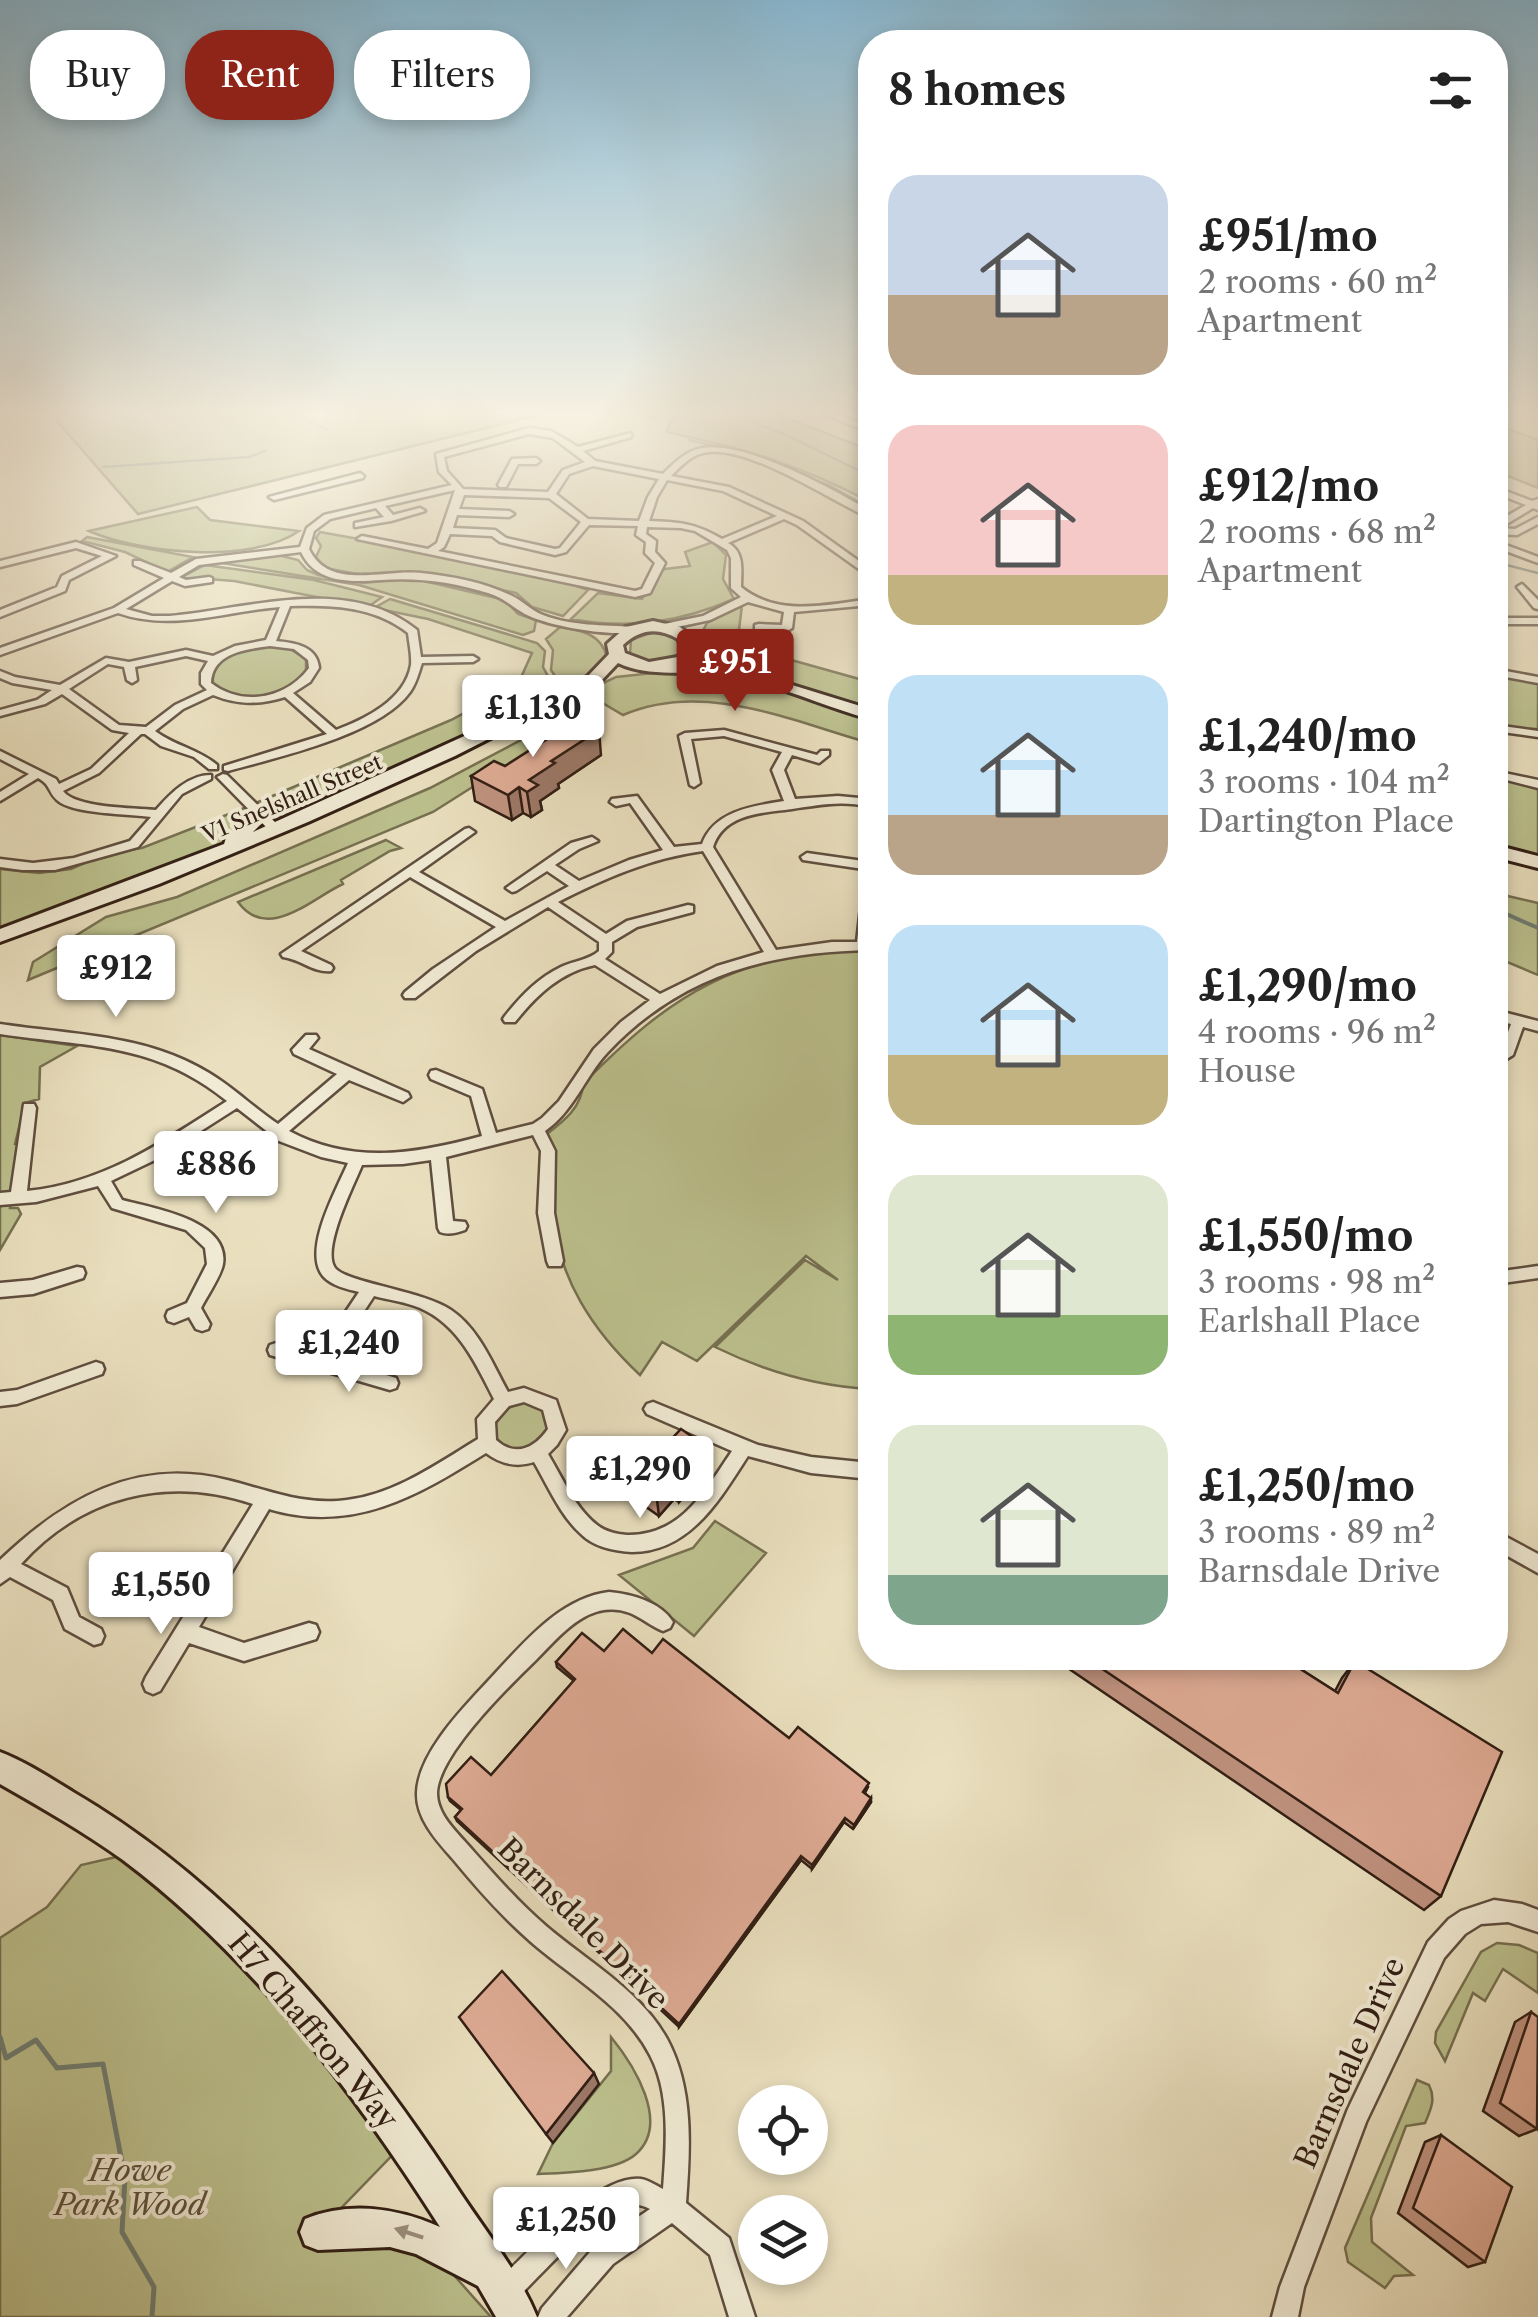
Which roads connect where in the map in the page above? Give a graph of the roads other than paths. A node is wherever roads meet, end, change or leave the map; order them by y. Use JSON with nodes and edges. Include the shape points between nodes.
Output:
{"nodes":[{"id":1,"x":322,"y":520,"type":"edge"},
{"id":2,"x":380,"y":520,"type":"edge"},
{"id":3,"x":450,"y":520,"type":"edge"},
{"id":4,"x":644,"y":520,"type":"edge"},
{"id":5,"x":774,"y":520,"type":"edge"},
{"id":6,"x":788,"y":520,"type":"edge"},
{"id":7,"x":1538,"y":520,"type":"edge"},
{"id":8,"x":586,"y":522,"type":"joint"},
{"id":9,"x":643,"y":524,"type":"junction"},
{"id":10,"x":358,"y":525,"type":"dead end"},
{"id":11,"x":447,"y":531,"type":"junction"},
{"id":12,"x":1508,"y":532,"type":"edge"},
{"id":13,"x":362,"y":539,"type":"dead end"},
{"id":14,"x":724,"y":541,"type":"junction"},
{"id":15,"x":304,"y":548,"type":"junction"},
{"id":16,"x":1508,"y":549,"type":"edge"},
{"id":17,"x":430,"y":552,"type":"junction"},
{"id":18,"x":555,"y":552,"type":"junction"},
{"id":19,"x":1538,"y":560,"type":"edge"},
{"id":20,"x":136,"y":563,"type":"dead end"},
{"id":21,"x":0,"y":564,"type":"edge"},
{"id":22,"x":858,"y":565,"type":"edge"},
{"id":23,"x":536,"y":572,"type":"junction"},
{"id":24,"x":171,"y":578,"type":"junction"},
{"id":25,"x":209,"y":580,"type":"dead end"},
{"id":26,"x":1522,"y":587,"type":"dead end"},
{"id":27,"x":746,"y":599,"type":"junction"},
{"id":28,"x":858,"y":603,"type":"edge"},
{"id":29,"x":285,"y":606,"type":"junction"},
{"id":30,"x":1538,"y":606,"type":"edge"},
{"id":31,"x":789,"y":608,"type":"junction"},
{"id":32,"x":118,"y":610,"type":"junction"},
{"id":33,"x":0,"y":614,"type":"edge"},
{"id":34,"x":706,"y":618,"type":"junction"},
{"id":35,"x":1538,"y":620,"type":"edge"},
{"id":36,"x":1508,"y":621,"type":"edge"},
{"id":37,"x":579,"y":626,"type":"junction"},
{"id":38,"x":663,"y":627,"type":"junction"},
{"id":39,"x":758,"y":627,"type":"dead end"},
{"id":40,"x":634,"y":630,"type":"junction"},
{"id":41,"x":270,"y":643,"type":"junction"},
{"id":42,"x":690,"y":643,"type":"junction"},
{"id":43,"x":616,"y":650,"type":"junction"},
{"id":44,"x":0,"y":652,"type":"edge"},
{"id":45,"x":475,"y":659,"type":"dead end"},
{"id":46,"x":216,"y":660,"type":"junction"},
{"id":47,"x":419,"y":660,"type":"junction"},
{"id":48,"x":128,"y":664,"type":"junction"},
{"id":49,"x":670,"y":665,"type":"junction"},
{"id":50,"x":641,"y":667,"type":"junction"},
{"id":51,"x":731,"y":672,"type":"junction"},
{"id":52,"x":0,"y":674,"type":"edge"},
{"id":53,"x":1508,"y":674,"type":"edge"},
{"id":54,"x":132,"y":680,"type":"dead end"},
{"id":55,"x":593,"y":680,"type":"junction"},
{"id":56,"x":1538,"y":680,"type":"edge"},
{"id":57,"x":62,"y":689,"type":"junction"},
{"id":58,"x":212,"y":692,"type":"junction"},
{"id":59,"x":286,"y":693,"type":"junction"},
{"id":60,"x":858,"y":710,"type":"edge"},
{"id":61,"x":0,"y":713,"type":"edge"},
{"id":62,"x":140,"y":729,"type":"junction"},
{"id":63,"x":1508,"y":730,"type":"edge"},
{"id":64,"x":334,"y":734,"type":"junction"},
{"id":65,"x":1538,"y":734,"type":"edge"},
{"id":66,"x":312,"y":743,"type":"junction"},
{"id":67,"x":789,"y":750,"type":"junction"},
{"id":68,"x":825,"y":753,"type":"dead end"},
{"id":69,"x":0,"y":754,"type":"edge"},
{"id":70,"x":324,"y":758,"type":"dead end"},
{"id":71,"x":210,"y":772,"type":"junction"},
{"id":72,"x":226,"y":772,"type":"junction"},
{"id":73,"x":37,"y":774,"type":"junction"},
{"id":74,"x":674,"y":774,"type":"dead end"},
{"id":75,"x":1508,"y":777,"type":"edge"},
{"id":76,"x":1538,"y":784,"type":"edge"},
{"id":77,"x":56,"y":790,"type":"junction"},
{"id":78,"x":0,"y":798,"type":"edge"},
{"id":79,"x":858,"y":800,"type":"edge"},
{"id":80,"x":616,"y":802,"type":"dead end"},
{"id":81,"x":792,"y":805,"type":"junction"},
{"id":82,"x":158,"y":814,"type":"junction"},
{"id":83,"x":261,"y":815,"type":"junction"},
{"id":84,"x":276,"y":830,"type":"junction"},
{"id":85,"x":470,"y":832,"type":"dead end"},
{"id":86,"x":592,"y":841,"type":"dead end"},
{"id":87,"x":707,"y":847,"type":"junction"},
{"id":88,"x":670,"y":852,"type":"junction"},
{"id":89,"x":1508,"y":854,"type":"edge"},
{"id":90,"x":213,"y":856,"type":"junction"},
{"id":91,"x":1538,"y":862,"type":"edge"},
{"id":92,"x":815,"y":863,"type":"dead end"},
{"id":93,"x":0,"y":864,"type":"edge"},
{"id":94,"x":547,"y":865,"type":"junction"},
{"id":95,"x":858,"y":865,"type":"edge"},
{"id":96,"x":410,"y":872,"type":"junction"},
{"id":97,"x":577,"y":886,"type":"junction"},
{"id":98,"x":512,"y":888,"type":"dead end"},
{"id":99,"x":548,"y":901,"type":"junction"},
{"id":100,"x":688,"y":909,"type":"dead end"},
{"id":101,"x":506,"y":927,"type":"junction"},
{"id":102,"x":0,"y":936,"type":"edge"},
{"id":103,"x":606,"y":940,"type":"junction"},
{"id":104,"x":858,"y":947,"type":"edge"},
{"id":105,"x":772,"y":954,"type":"junction"},
{"id":106,"x":453,"y":960,"type":"junction"},
{"id":107,"x":597,"y":960,"type":"junction"},
{"id":108,"x":326,"y":968,"type":"dead end"},
{"id":109,"x":466,"y":973,"type":"dead end"},
{"id":110,"x":410,"y":995,"type":"dead end"},
{"id":111,"x":660,"y":1000,"type":"junction"},
{"id":112,"x":510,"y":1019,"type":"dead end"},
{"id":113,"x":1508,"y":1020,"type":"edge"},
{"id":114,"x":1518,"y":1023,"type":"junction"},
{"id":115,"x":1538,"y":1026,"type":"edge"},
{"id":116,"x":0,"y":1029,"type":"edge"},
{"id":117,"x":311,"y":1038,"type":"dead end"},
{"id":118,"x":1508,"y":1051,"type":"edge"},
{"id":119,"x":347,"y":1073,"type":"junction"},
{"id":120,"x":436,"y":1074,"type":"dead end"},
{"id":121,"x":403,"y":1097,"type":"dead end"},
{"id":122,"x":236,"y":1102,"type":"junction"},
{"id":123,"x":29,"y":1108,"type":"dead end"},
{"id":124,"x":537,"y":1129,"type":"junction"},
{"id":125,"x":276,"y":1134,"type":"junction"},
{"id":126,"x":490,"y":1138,"type":"junction"},
{"id":127,"x":438,"y":1155,"type":"junction"},
{"id":128,"x":356,"y":1159,"type":"junction"},
{"id":129,"x":104,"y":1181,"type":"junction"},
{"id":130,"x":0,"y":1198,"type":"edge"},
{"id":131,"x":18,"y":1198,"type":"junction"},
{"id":132,"x":459,"y":1226,"type":"dead end"},
{"id":133,"x":555,"y":1261,"type":"dead end"},
{"id":134,"x":1533,"y":1272,"type":"edge"},
{"id":135,"x":77,"y":1273,"type":"dead end"},
{"id":136,"x":1508,"y":1276,"type":"edge"},
{"id":137,"x":370,"y":1289,"type":"junction"},
{"id":138,"x":0,"y":1290,"type":"edge"},
{"id":139,"x":1538,"y":1290,"type":"edge"},
{"id":140,"x":174,"y":1316,"type":"dead end"},
{"id":141,"x":276,"y":1350,"type":"dead end"},
{"id":142,"x":321,"y":1363,"type":"junction"},
{"id":143,"x":96,"y":1369,"type":"dead end"},
{"id":144,"x":390,"y":1383,"type":"dead end"},
{"id":145,"x":0,"y":1399,"type":"edge"},
{"id":146,"x":504,"y":1400,"type":"junction"},
{"id":147,"x":654,"y":1409,"type":"dead end"},
{"id":148,"x":487,"y":1443,"type":"junction"},
{"id":149,"x":742,"y":1450,"type":"junction"},
{"id":150,"x":538,"y":1453,"type":"junction"},
{"id":151,"x":858,"y":1470,"type":"edge"},
{"id":152,"x":264,"y":1502,"type":"junction"},
{"id":153,"x":1508,"y":1547,"type":"edge"},
{"id":154,"x":6,"y":1561,"type":"edge"},
{"id":155,"x":1538,"y":1564,"type":"edge"},
{"id":156,"x":663,"y":1622,"type":"dead end"},
{"id":157,"x":185,"y":1632,"type":"junction"},
{"id":158,"x":309,"y":1632,"type":"dead end"},
{"id":159,"x":94,"y":1636,"type":"dead end"},
{"id":160,"x":153,"y":1684,"type":"dead end"},
{"id":161,"x":0,"y":1767,"type":"edge"},
{"id":162,"x":1538,"y":1921,"type":"edge"},
{"id":163,"x":674,"y":2208,"type":"junction"},
{"id":164,"x":318,"y":2232,"type":"dead end"},
{"id":165,"x":504,"y":2295,"type":"edge"},
{"id":166,"x":550,"y":2317,"type":"edge"},
{"id":167,"x":742,"y":2317,"type":"edge"},
{"id":168,"x":1286,"y":2317,"type":"edge"}],
"edges":[{"from":1,"to":15,"type":"street"},
{"from":2,"to":10,"type":"street"},
{"from":3,"to":11,"type":"street"},
{"from":4,"to":9,"type":"street"},
{"from":5,"to":14,"type":"street"},
{"from":6,"to":22,"type":"street"},
{"from":7,"to":12,"type":"street"},
{"from":8,"to":9,"type":"street"},
{"from":8,"to":18,"type":"street"},
{"from":9,"to":14,"type":"street","via":[[681,525]]},
{"from":9,"to":23,"type":"street","via":[[642,536],[660,563],[646,591]]},
{"from":11,"to":17,"type":"street"},
{"from":11,"to":18,"type":"street","via":[[495,533]]},
{"from":13,"to":17,"type":"street"},
{"from":14,"to":27,"type":"street","via":[[736,558],[736,588]]},
{"from":15,"to":24,"type":"street","via":[[204,560]]},
{"from":15,"to":37,"type":"street","via":[[323,572],[365,580],[421,576],[507,596],[529,612]]},
{"from":16,"to":19,"type":"street"},
{"from":17,"to":23,"type":"street"},
{"from":18,"to":23,"type":"street"},
{"from":20,"to":24,"type":"street"},
{"from":21,"to":33,"type":"street","via":[[84,546],[111,556],[65,578],[61,588]]},
{"from":24,"to":25,"type":"street"},
{"from":24,"to":32,"type":"street"},
{"from":26,"to":30,"type":"street"},
{"from":27,"to":31,"type":"street"},
{"from":27,"to":34,"type":"street"},
{"from":28,"to":31,"type":"street"},
{"from":29,"to":32,"type":"street","via":[[152,620]]},
{"from":29,"to":41,"type":"street"},
{"from":29,"to":47,"type":"street","via":[[336,602],[382,613],[412,632]]},
{"from":31,"to":39,"type":"street","via":[[788,628]]},
{"from":32,"to":44,"type":"street"},
{"from":34,"to":38,"type":"street"},
{"from":34,"to":42,"type":"street"},
{"from":35,"to":36,"type":"street"},
{"from":37,"to":40,"type":"street"},
{"from":37,"to":43,"type":"street"},
{"from":38,"to":40,"type":"street"},
{"from":38,"to":42,"type":"street"},
{"from":40,"to":43,"type":"street","name":"V1 Snelshall Street"},
{"from":41,"to":46,"type":"street"},
{"from":41,"to":59,"type":"street","via":[[297,646],[313,659],[310,677]]},
{"from":42,"to":49,"type":"street"},
{"from":42,"to":51,"type":"street"},
{"from":43,"to":50,"type":"street"},
{"from":43,"to":55,"type":"street","name":"V1 Snelshall Street"},
{"from":45,"to":47,"type":"street"},
{"from":46,"to":48,"type":"street","via":[[186,653]]},
{"from":46,"to":58,"type":"street","via":[[205,676]]},
{"from":47,"to":64,"type":"street","via":[[414,680],[389,708]]},
{"from":48,"to":54,"type":"street"},
{"from":48,"to":57,"type":"street","via":[[106,662]]},
{"from":49,"to":50,"type":"street","name":"V1 Snelshall Street"},
{"from":49,"to":51,"type":"street","name":"V1 Snelshall Street"},
{"from":50,"to":55,"type":"street","name":"V1 Snelshall Street"},
{"from":51,"to":60,"type":"street"},
{"from":52,"to":57,"type":"street"},
{"from":53,"to":56,"type":"street"},
{"from":55,"to":84,"type":"street","name":"V1 Snelshall Street"},
{"from":57,"to":61,"type":"street"},
{"from":57,"to":62,"type":"street","via":[[116,728]]},
{"from":58,"to":59,"type":"street","via":[[238,700]]},
{"from":58,"to":62,"type":"street"},
{"from":59,"to":64,"type":"street"},
{"from":62,"to":71,"type":"street","via":[[198,755]]},
{"from":62,"to":77,"type":"street","via":[[95,772]]},
{"from":63,"to":65,"type":"street"},
{"from":64,"to":66,"type":"street"},
{"from":66,"to":70,"type":"street"},
{"from":66,"to":72,"type":"street"},
{"from":67,"to":68,"type":"street","via":[[819,760]]},
{"from":67,"to":74,"type":"street","via":[[724,733],[685,736],[692,778]]},
{"from":67,"to":81,"type":"street","via":[[778,770]]},
{"from":69,"to":73,"type":"street"},
{"from":71,"to":72,"type":"street"},
{"from":71,"to":82,"type":"street"},
{"from":72,"to":83,"type":"street"},
{"from":73,"to":77,"type":"street"},
{"from":73,"to":78,"type":"street"},
{"from":75,"to":76,"type":"street"},
{"from":77,"to":82,"type":"street","via":[[76,805]]},
{"from":79,"to":81,"type":"street"},
{"from":80,"to":88,"type":"street","via":[[633,800],[642,808]]},
{"from":81,"to":87,"type":"street","via":[[718,826]]},
{"from":82,"to":93,"type":"street","via":[[134,844],[67,864]]},
{"from":83,"to":84,"type":"street"},
{"from":83,"to":90,"type":"street"},
{"from":84,"to":90,"type":"street","name":"V1 Snelshall Street"},
{"from":85,"to":96,"type":"street"},
{"from":86,"to":94,"type":"street"},
{"from":87,"to":88,"type":"street"},
{"from":87,"to":105,"type":"street"},
{"from":88,"to":97,"type":"street"},
{"from":89,"to":91,"type":"street"},
{"from":90,"to":102,"type":"street","name":"V1 Snelshall Street"},
{"from":92,"to":95,"type":"street"},
{"from":94,"to":97,"type":"street"},
{"from":94,"to":98,"type":"street"},
{"from":96,"to":101,"type":"street"},
{"from":96,"to":108,"type":"street","via":[[289,953]]},
{"from":97,"to":99,"type":"street"},
{"from":99,"to":101,"type":"street"},
{"from":99,"to":103,"type":"street"},
{"from":100,"to":103,"type":"street","via":[[632,924]]},
{"from":101,"to":106,"type":"street"},
{"from":103,"to":107,"type":"street"},
{"from":104,"to":105,"type":"street"},
{"from":105,"to":111,"type":"street","via":[[706,975]]},
{"from":106,"to":109,"type":"street"},
{"from":106,"to":110,"type":"street"},
{"from":107,"to":111,"type":"street"},
{"from":107,"to":112,"type":"street","via":[[576,963],[530,992]]},
{"from":111,"to":124,"type":"street","via":[[600,1052],[552,1121]]},
{"from":113,"to":114,"type":"street"},
{"from":114,"to":115,"type":"street"},
{"from":114,"to":118,"type":"street"},
{"from":116,"to":122,"type":"street","via":[[146,1049],[196,1072]]},
{"from":117,"to":119,"type":"street","via":[[299,1050]]},
{"from":119,"to":121,"type":"street"},
{"from":119,"to":125,"type":"street"},
{"from":120,"to":126,"type":"street","via":[[477,1093]]},
{"from":122,"to":125,"type":"street"},
{"from":122,"to":129,"type":"street"},
{"from":123,"to":131,"type":"street"},
{"from":124,"to":126,"type":"street"},
{"from":124,"to":133,"type":"street","via":[[548,1151],[546,1213]]},
{"from":125,"to":128,"type":"street","via":[[306,1149]]},
{"from":126,"to":127,"type":"street"},
{"from":127,"to":128,"type":"street"},
{"from":127,"to":132,"type":"street","via":[[446,1228]]},
{"from":128,"to":137,"type":"street","via":[[322,1249],[324,1267],[336,1278]]},
{"from":129,"to":131,"type":"street"},
{"from":129,"to":140,"type":"street","via":[[117,1204],[191,1225],[213,1246],[197,1316]]},
{"from":130,"to":131,"type":"street"},
{"from":134,"to":136,"type":"street"},
{"from":134,"to":139,"type":"street"},
{"from":135,"to":138,"type":"street"},
{"from":137,"to":142,"type":"street"},
{"from":137,"to":146,"type":"street","via":[[438,1308],[461,1327]]},
{"from":141,"to":142,"type":"street"},
{"from":142,"to":144,"type":"street"},
{"from":143,"to":145,"type":"street"},
{"from":146,"to":148,"type":"street","via":[[486,1419]]},
{"from":146,"to":150,"type":"street","via":[[534,1396],[555,1412],[556,1430]]},
{"from":147,"to":149,"type":"street"},
{"from":148,"to":150,"type":"street","via":[[504,1456]]},
{"from":148,"to":152,"type":"street","via":[[382,1500],[330,1510]]},
{"from":149,"to":150,"type":"street","via":[[676,1535],[642,1546],[586,1529]]},
{"from":149,"to":151,"type":"street"},
{"from":152,"to":154,"type":"street","via":[[216,1484],[152,1483],[76,1511]]},
{"from":152,"to":157,"type":"street"},
{"from":153,"to":155,"type":"street"},
{"from":154,"to":159,"type":"street","via":[[60,1594],[72,1622]]},
{"from":156,"to":163,"type":"street","name":"Barnsdale Drive","via":[[642,1605],[606,1599],[562,1621],[439,1752],[426,1791],[435,1820],[534,1931],[598,1978],[647,2030],[668,2070],[676,2124]]},
{"from":157,"to":158,"type":"street","via":[[244,1652]]},
{"from":157,"to":160,"type":"street"},
{"from":161,"to":165,"type":"street","name":"H7 Chaffron Way","via":[[85,1815],[214,1916],[314,2022],[406,2141]]},
{"from":162,"to":168,"type":"street","name":"Barnsdale Drive","via":[[1511,1911],[1471,1914],[1436,1950],[1356,2117]]},
{"from":163,"to":165,"type":"street","via":[[640,2191],[616,2196],[591,2210]]},
{"from":163,"to":166,"type":"street","via":[[604,2254]]},
{"from":163,"to":167,"type":"street","via":[[720,2247]]},
{"from":165,"to":164,"type":"street","one_way":true,"via":[[412,2231],[367,2224]]}]}
